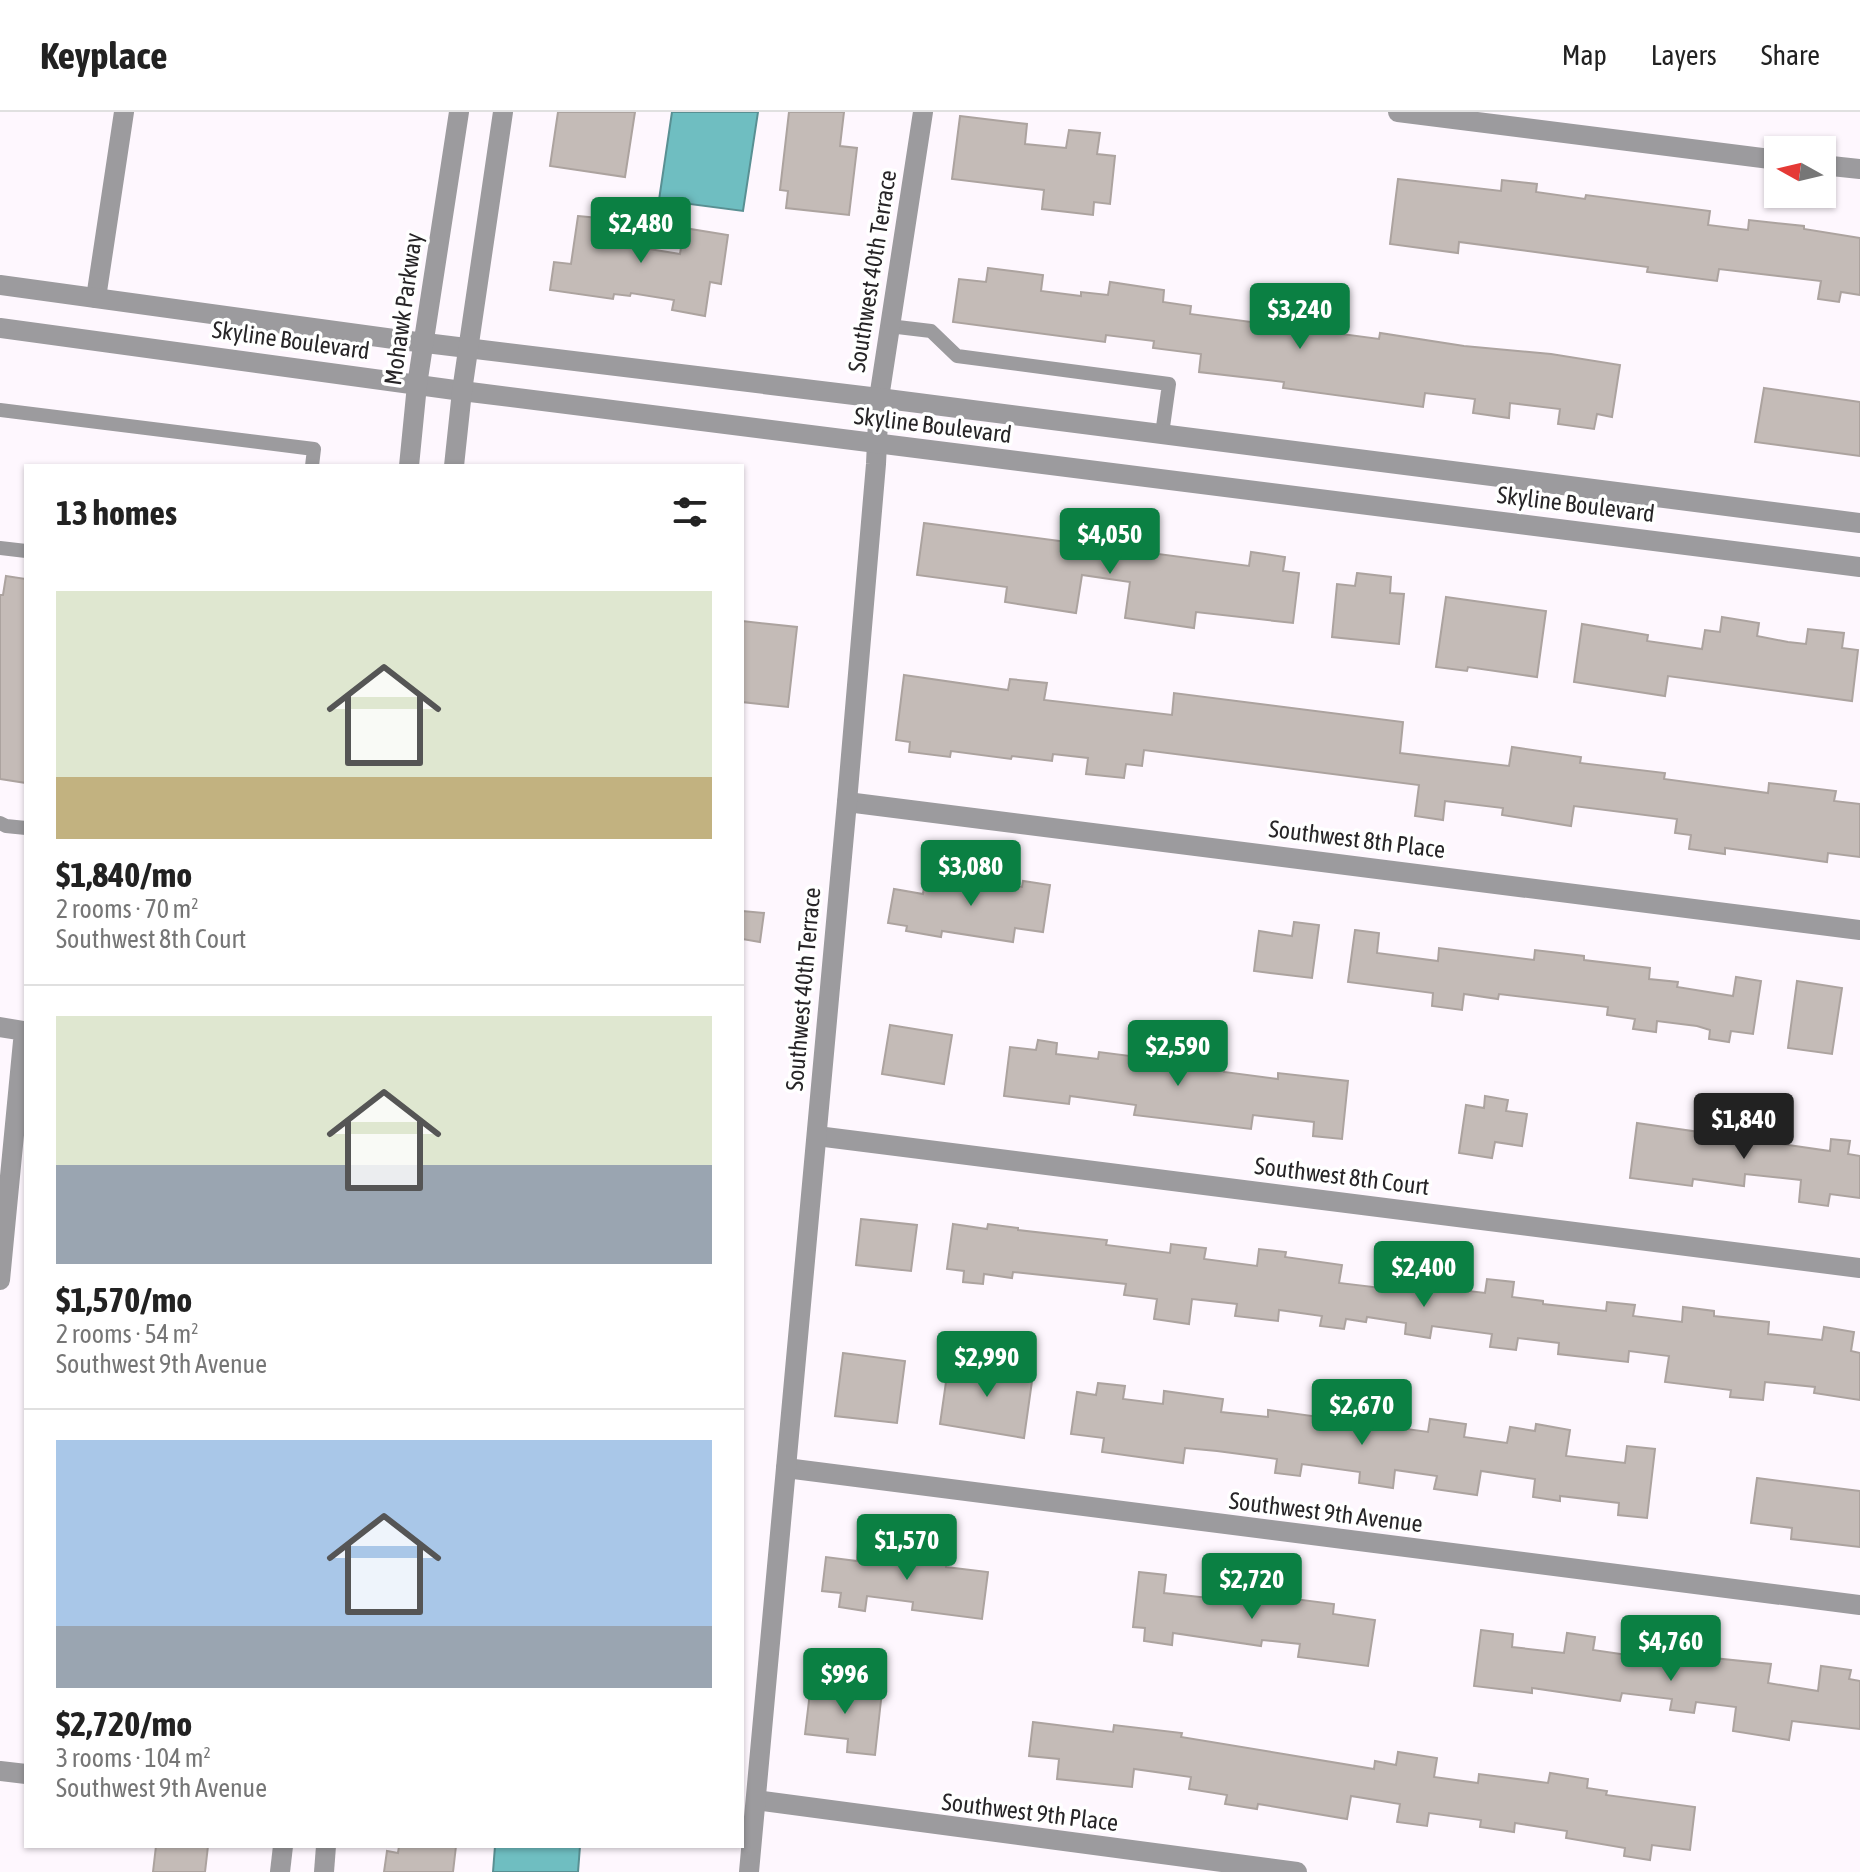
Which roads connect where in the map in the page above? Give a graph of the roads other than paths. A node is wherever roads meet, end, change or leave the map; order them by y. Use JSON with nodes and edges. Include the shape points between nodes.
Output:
{"nodes":[{"id":1,"x":124,"y":112,"type":"edge"},
{"id":2,"x":459,"y":112,"type":"edge"},
{"id":3,"x":503,"y":112,"type":"edge"},
{"id":4,"x":923,"y":112,"type":"edge"},
{"id":5,"x":1398,"y":112,"type":"edge"},
{"id":6,"x":1764,"y":158,"type":"edge"},
{"id":7,"x":1836,"y":166,"type":"edge"},
{"id":8,"x":1860,"y":169,"type":"edge"},
{"id":9,"x":0,"y":285,"type":"edge"},
{"id":10,"x":96,"y":298,"type":"junction"},
{"id":11,"x":889,"y":326,"type":"junction"},
{"id":12,"x":0,"y":328,"type":"edge"},
{"id":13,"x":424,"y":342,"type":"junction"},
{"id":14,"x":470,"y":347,"type":"junction"},
{"id":15,"x":417,"y":385,"type":"junction"},
{"id":16,"x":462,"y":391,"type":"junction"},
{"id":17,"x":879,"y":398,"type":"junction"},
{"id":18,"x":0,"y":410,"type":"edge"},
{"id":19,"x":1162,"y":434,"type":"junction"},
{"id":20,"x":876,"y":444,"type":"junction"},
{"id":21,"x":312,"y":464,"type":"edge"},
{"id":22,"x":409,"y":464,"type":"edge"},
{"id":23,"x":454,"y":464,"type":"edge"},
{"id":24,"x":1860,"y":523,"type":"edge"},
{"id":25,"x":0,"y":548,"type":"edge"},
{"id":26,"x":24,"y":551,"type":"edge"},
{"id":27,"x":1860,"y":567,"type":"edge"},
{"id":28,"x":847,"y":802,"type":"junction"},
{"id":29,"x":0,"y":823,"type":"edge"},
{"id":30,"x":24,"y":828,"type":"edge"},
{"id":31,"x":1860,"y":930,"type":"edge"},
{"id":32,"x":0,"y":1027,"type":"edge"},
{"id":33,"x":817,"y":1136,"type":"junction"},
{"id":34,"x":1860,"y":1268,"type":"edge"},
{"id":35,"x":0,"y":1280,"type":"edge"},
{"id":36,"x":786,"y":1468,"type":"junction"},
{"id":37,"x":1860,"y":1605,"type":"edge"},
{"id":38,"x":0,"y":1771,"type":"edge"},
{"id":39,"x":24,"y":1774,"type":"edge"},
{"id":40,"x":756,"y":1800,"type":"junction"},
{"id":41,"x":283,"y":1848,"type":"edge"},
{"id":42,"x":326,"y":1848,"type":"edge"},
{"id":43,"x":280,"y":1872,"type":"edge"},
{"id":44,"x":324,"y":1872,"type":"edge"},
{"id":45,"x":749,"y":1872,"type":"edge"},
{"id":46,"x":1297,"y":1872,"type":"edge"}],
"edges":[{"from":1,"to":10,"type":"street"},
{"from":2,"to":13,"type":"street","name":"Mohawk Parkway"},
{"from":3,"to":14,"type":"street"},
{"from":4,"to":11,"type":"street","name":"Southwest 40th Terrace"},
{"from":5,"to":6,"type":"street"},
{"from":7,"to":8,"type":"street"},
{"from":9,"to":10,"type":"street","name":"Skyline Boulevard"},
{"from":10,"to":13,"type":"street","name":"Skyline Boulevard"},
{"from":11,"to":17,"type":"street","name":"Southwest 40th Terrace"},
{"from":11,"to":19,"type":"lane","via":[[931,331],[957,356],[1169,384]]},
{"from":12,"to":15,"type":"street","name":"Skyline Boulevard"},
{"from":13,"to":14,"type":"street","name":"Skyline Boulevard"},
{"from":13,"to":15,"type":"street","name":"Mohawk Parkway"},
{"from":14,"to":16,"type":"street"},
{"from":14,"to":17,"type":"street","name":"Skyline Boulevard"},
{"from":15,"to":16,"type":"street","name":"Skyline Boulevard"},
{"from":15,"to":22,"type":"street","name":"Mohawk Parkway"},
{"from":16,"to":20,"type":"street","name":"Skyline Boulevard"},
{"from":16,"to":23,"type":"street"},
{"from":17,"to":19,"type":"street","name":"Skyline Boulevard"},
{"from":17,"to":20,"type":"street","name":"Southwest 40th Terrace"},
{"from":18,"to":21,"type":"lane","via":[[314,449]]},
{"from":19,"to":24,"type":"street","name":"Skyline Boulevard"},
{"from":20,"to":27,"type":"street","name":"Skyline Boulevard"},
{"from":20,"to":28,"type":"street","name":"Southwest 40th Terrace"},
{"from":25,"to":26,"type":"lane"},
{"from":28,"to":31,"type":"street","name":"Southwest 8th Place"},
{"from":28,"to":33,"type":"street","name":"Southwest 40th Terrace"},
{"from":29,"to":30,"type":"lane"},
{"from":32,"to":35,"type":"street","via":[[24,1031]]},
{"from":33,"to":34,"type":"street","name":"Southwest 8th Court"},
{"from":33,"to":36,"type":"street","name":"Southwest 40th Terrace"},
{"from":36,"to":37,"type":"street","name":"Southwest 9th Avenue"},
{"from":36,"to":40,"type":"street","name":"Southwest 40th Terrace"},
{"from":38,"to":39,"type":"street"},
{"from":40,"to":45,"type":"street","name":"Southwest 40th Terrace"},
{"from":40,"to":46,"type":"street","name":"Southwest 9th Place"},
{"from":41,"to":43,"type":"street"},
{"from":42,"to":44,"type":"street"}]}
